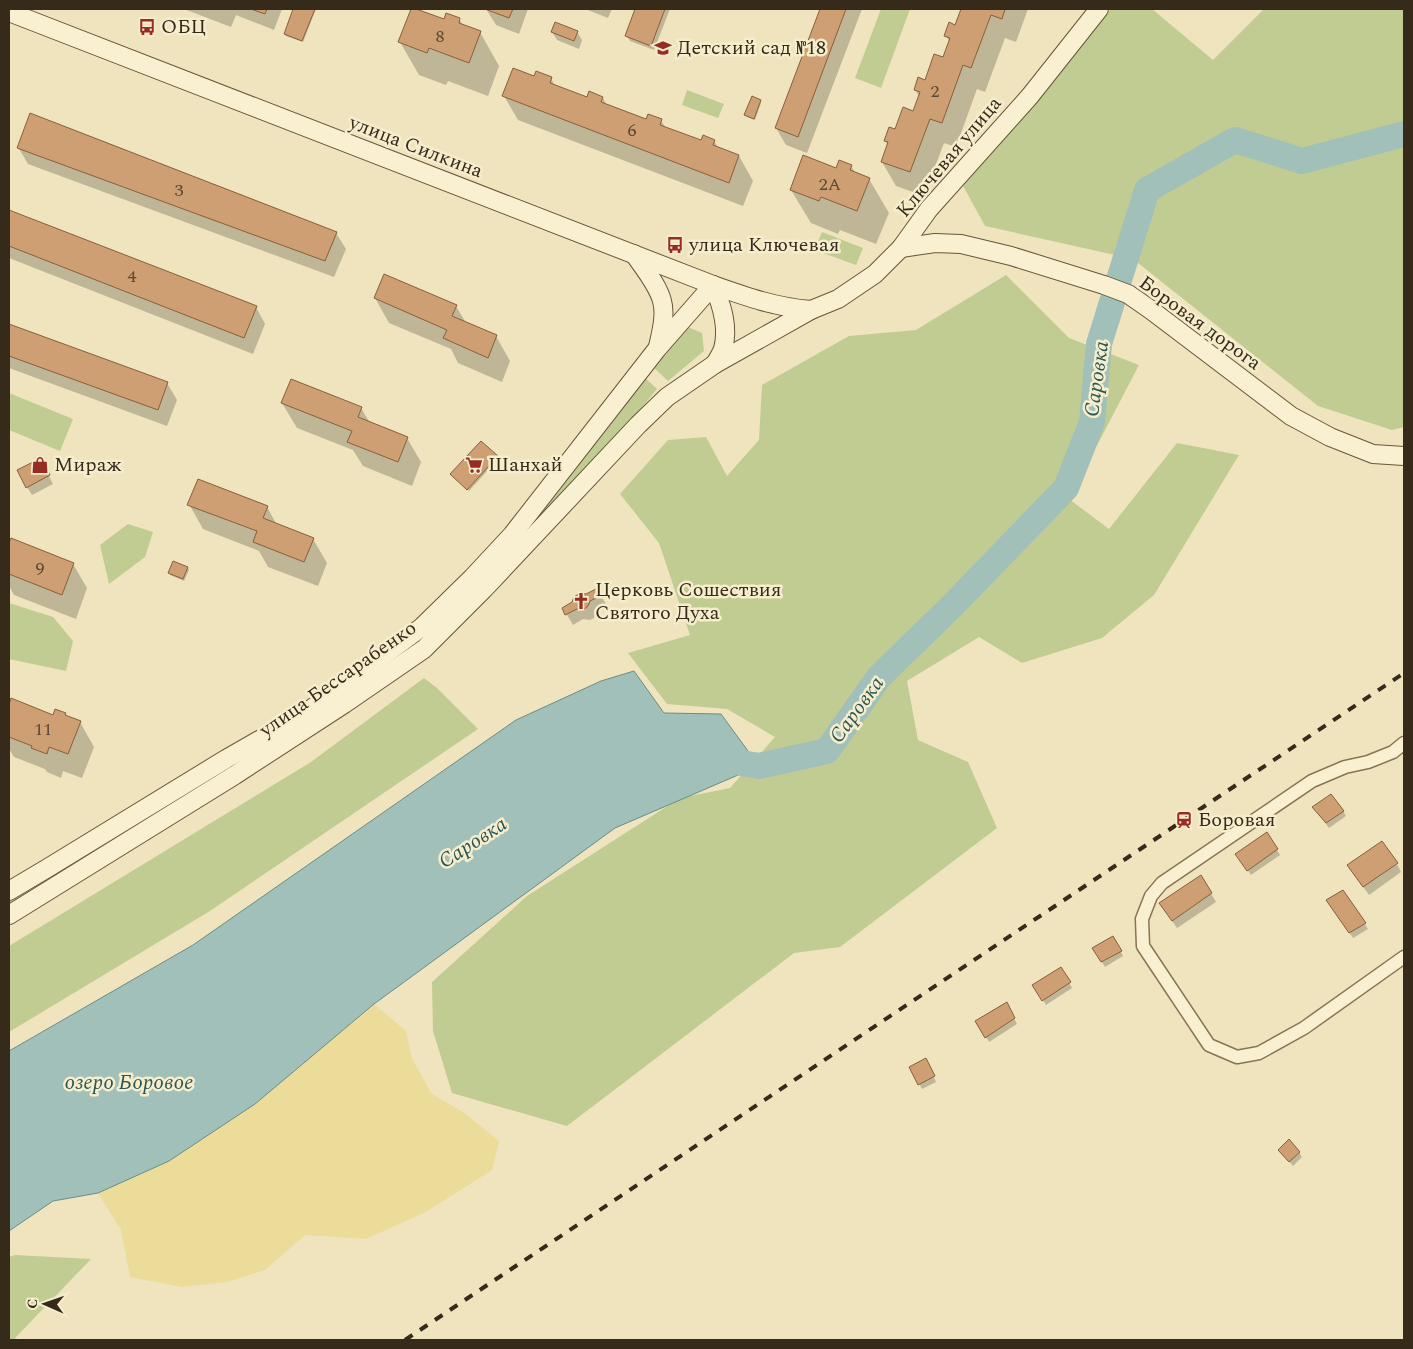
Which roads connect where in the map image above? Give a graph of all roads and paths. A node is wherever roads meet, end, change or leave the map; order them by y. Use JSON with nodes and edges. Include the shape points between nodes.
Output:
{"nodes":[{"id":1,"x":1099,"y":9,"type":"edge"},
{"id":2,"x":9,"y":12,"type":"edge"},
{"id":3,"x":901,"y":248,"type":"junction"},
{"id":4,"x":634,"y":254,"type":"junction"},
{"id":5,"x":713,"y":285,"type":"junction"},
{"id":6,"x":811,"y":310,"type":"junction"},
{"id":7,"x":658,"y":349,"type":"junction"},
{"id":8,"x":716,"y":364,"type":"junction"},
{"id":9,"x":1404,"y":456,"type":"edge"},
{"id":10,"x":1404,"y":743,"type":"edge"},
{"id":11,"x":226,"y":759,"type":"junction"},
{"id":12,"x":235,"y":775,"type":"junction"},
{"id":13,"x":9,"y":891,"type":"edge"},
{"id":14,"x":9,"y":915,"type":"edge"},
{"id":15,"x":1404,"y":957,"type":"edge"}],
"edges":[{"from":1,"to":3,"type":"main road","name":"Ключевая улица","via":[[1030,96],[929,209]]},
{"from":2,"to":4,"type":"main road","name":"улица Силкина"},
{"from":3,"to":6,"type":"main road","name":"Ключевая улица","via":[[858,287]]},
{"from":3,"to":9,"type":"main road","name":"Боровая дорога","via":[[961,244],[1011,256],[1128,294],[1291,416],[1330,437],[1373,454]]},
{"from":4,"to":5,"type":"main road","name":"улица Силкина"},
{"from":4,"to":7,"type":"main road","name":"улица Бессарабенко","via":[[662,301],[663,327]]},
{"from":5,"to":6,"type":"main road","name":"улица Силкина","via":[[777,306]]},
{"from":5,"to":7,"type":"main road","name":"улица Бессарабенко"},
{"from":5,"to":8,"type":"main road","via":[[720,301],[725,334]]},
{"from":6,"to":8,"type":"main road","name":"улица Бессарабенко"},
{"from":7,"to":11,"type":"main road","name":"улица Бессарабенко","via":[[512,535],[422,627],[303,715]]},
{"from":8,"to":12,"type":"main road","name":"улица Бессарабенко","via":[[667,397],[638,425],[484,590],[424,649]]},
{"from":10,"to":15,"type":"street","via":[[1393,752],[1312,781],[1162,883],[1142,919],[1143,946],[1209,1045],[1237,1057],[1258,1053],[1304,1028]]},
{"from":11,"to":12,"type":"main road"},
{"from":11,"to":13,"type":"main road","name":"улица Бессарабенко"},
{"from":12,"to":14,"type":"main road","name":"улица Бессарабенко"}]}
